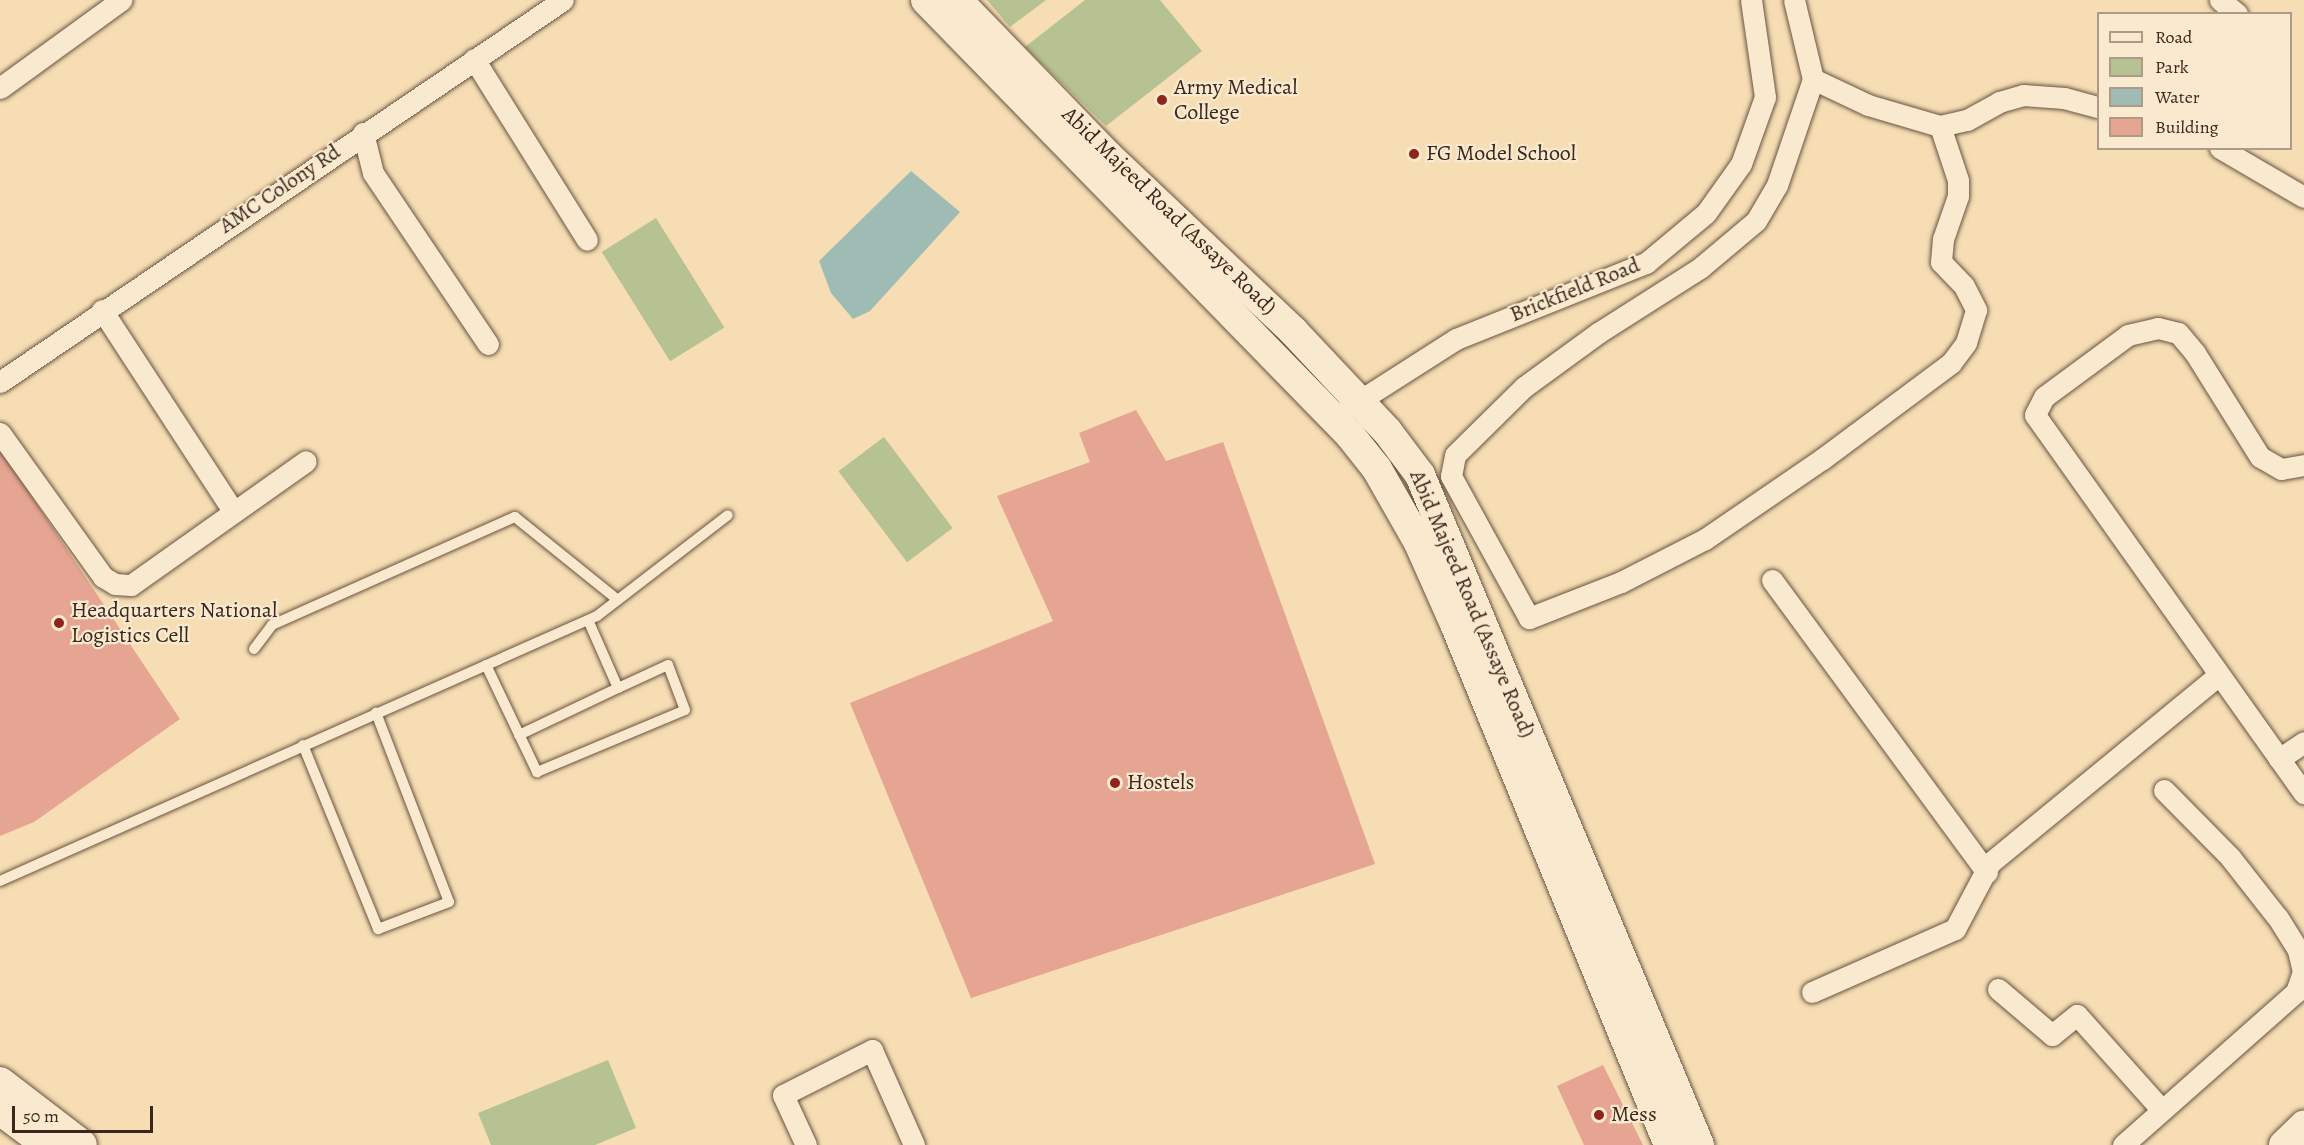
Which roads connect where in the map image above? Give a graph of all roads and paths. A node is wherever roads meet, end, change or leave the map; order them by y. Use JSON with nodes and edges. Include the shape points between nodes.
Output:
{"nodes":[{"id":1,"x":121,"y":0,"type":"edge"},
{"id":2,"x":563,"y":0,"type":"edge"},
{"id":3,"x":926,"y":0,"type":"edge"},
{"id":4,"x":957,"y":0,"type":"edge"},
{"id":5,"x":1751,"y":0,"type":"edge"},
{"id":6,"x":1794,"y":0,"type":"edge"},
{"id":7,"x":2220,"y":0,"type":"edge"},
{"id":8,"x":2250,"y":0,"type":"edge"},
{"id":9,"x":2235,"y":12,"type":"edge"},
{"id":10,"x":2240,"y":12,"type":"edge"},
{"id":11,"x":474,"y":59,"type":"junction"},
{"id":12,"x":1813,"y":79,"type":"junction"},
{"id":13,"x":0,"y":88,"type":"edge"},
{"id":14,"x":2097,"y":108,"type":"edge"},
{"id":15,"x":1940,"y":126,"type":"junction"},
{"id":16,"x":363,"y":133,"type":"junction"},
{"id":17,"x":2223,"y":150,"type":"edge"},
{"id":18,"x":2304,"y":197,"type":"edge"},
{"id":19,"x":587,"y":240,"type":"dead end"},
{"id":20,"x":102,"y":310,"type":"junction"},
{"id":21,"x":488,"y":344,"type":"dead end"},
{"id":22,"x":0,"y":382,"type":"edge"},
{"id":23,"x":1359,"y":401,"type":"junction"},
{"id":24,"x":1333,"y":417,"type":"junction"},
{"id":25,"x":0,"y":433,"type":"edge"},
{"id":26,"x":306,"y":461,"type":"dead end"},
{"id":27,"x":2304,"y":465,"type":"edge"},
{"id":28,"x":233,"y":510,"type":"junction"},
{"id":29,"x":728,"y":515,"type":"dead end"},
{"id":30,"x":1772,"y":580,"type":"dead end"},
{"id":31,"x":618,"y":600,"type":"junction"},
{"id":32,"x":588,"y":620,"type":"junction"},
{"id":33,"x":254,"y":649,"type":"dead end"},
{"id":34,"x":486,"y":665,"type":"junction"},
{"id":35,"x":2219,"y":675,"type":"junction"},
{"id":36,"x":618,"y":688,"type":"junction"},
{"id":37,"x":376,"y":713,"type":"junction"},
{"id":38,"x":519,"y":735,"type":"junction"},
{"id":39,"x":2304,"y":742,"type":"edge"},
{"id":40,"x":303,"y":745,"type":"junction"},
{"id":41,"x":2279,"y":759,"type":"junction"},
{"id":42,"x":2164,"y":790,"type":"dead end"},
{"id":43,"x":2304,"y":793,"type":"edge"},
{"id":44,"x":1987,"y":873,"type":"junction"},
{"id":45,"x":0,"y":881,"type":"edge"},
{"id":46,"x":1998,"y":989,"type":"dead end"},
{"id":47,"x":1812,"y":992,"type":"dead end"},
{"id":48,"x":0,"y":1082,"type":"edge"},
{"id":49,"x":0,"y":1110,"type":"edge"},
{"id":50,"x":2162,"y":1110,"type":"junction"},
{"id":51,"x":2304,"y":1126,"type":"edge"},
{"id":52,"x":1689,"y":1144,"type":"edge"},
{"id":53,"x":47,"y":1145,"type":"edge"},
{"id":54,"x":82,"y":1145,"type":"edge"},
{"id":55,"x":806,"y":1145,"type":"edge"},
{"id":56,"x":914,"y":1145,"type":"edge"},
{"id":57,"x":2123,"y":1145,"type":"edge"},
{"id":58,"x":2284,"y":1145,"type":"edge"}],
"edges":[{"from":1,"to":13,"type":"street"},
{"from":2,"to":11,"type":"street","name":"AMC Colony Rd"},
{"from":3,"to":24,"type":"main road","name":"Abid Majeed Road (Assaye Road)"},
{"from":4,"to":23,"type":"main road","name":"Abid Majeed Road (Assaye Road)","via":[[1108,156],[1293,331]]},
{"from":5,"to":23,"type":"street","name":"Brickfield Road","via":[[1764,97],[1742,164],[1706,213],[1646,263],[1456,339]]},
{"from":6,"to":12,"type":"street"},
{"from":7,"to":9,"type":"street"},
{"from":8,"to":10,"type":"street"},
{"from":11,"to":16,"type":"street","name":"AMC Colony Rd"},
{"from":11,"to":19,"type":"street"},
{"from":12,"to":15,"type":"street","via":[[1868,105]]},
{"from":12,"to":15,"type":"street","via":[[1777,184],[1756,222],[1700,267],[1524,387],[1455,455],[1451,476],[1530,618],[1621,582],[1705,538],[1822,459],[1951,363],[1966,343],[1976,310],[1964,286],[1941,262],[1943,239],[1958,195],[1958,180]]},
{"from":14,"to":15,"type":"street","via":[[2064,98],[2023,95],[1999,102],[1967,120]]},
{"from":16,"to":20,"type":"street","name":"AMC Colony Rd"},
{"from":16,"to":21,"type":"street","via":[[374,173]]},
{"from":17,"to":18,"type":"street"},
{"from":20,"to":22,"type":"street","name":"AMC Colony Rd"},
{"from":20,"to":28,"type":"street"},
{"from":23,"to":24,"type":"street","name":"Brickfield Road"},
{"from":23,"to":52,"type":"main road","name":"Abid Majeed Road (Assaye Road)","via":[[1420,475]]},
{"from":24,"to":52,"type":"main road","name":"Abid Majeed Road (Assaye Road)","via":[[1377,470],[1419,543]]},
{"from":25,"to":28,"type":"street","via":[[103,577],[115,584],[131,585]]},
{"from":26,"to":28,"type":"street"},
{"from":27,"to":35,"type":"street","via":[[2281,468],[2260,457],[2195,353],[2178,333],[2158,328],[2128,335],[2044,397],[2035,415]]},
{"from":29,"to":31,"type":"lane"},
{"from":30,"to":44,"type":"street"},
{"from":31,"to":32,"type":"lane"},
{"from":31,"to":33,"type":"lane","via":[[515,517],[272,625]]},
{"from":32,"to":34,"type":"lane"},
{"from":32,"to":36,"type":"lane"},
{"from":34,"to":37,"type":"lane"},
{"from":34,"to":38,"type":"lane"},
{"from":35,"to":41,"type":"street"},
{"from":35,"to":44,"type":"street","via":[[1990,863]]},
{"from":36,"to":38,"type":"lane"},
{"from":36,"to":38,"type":"lane","via":[[668,665],[685,710],[537,772]]},
{"from":37,"to":40,"type":"lane"},
{"from":37,"to":40,"type":"lane","via":[[449,902],[378,928]]},
{"from":39,"to":41,"type":"street"},
{"from":40,"to":45,"type":"lane"},
{"from":41,"to":43,"type":"street"},
{"from":42,"to":50,"type":"street","via":[[2230,857],[2277,917],[2298,950],[2303,972],[2296,992]]},
{"from":44,"to":47,"type":"street","via":[[1955,929]]},
{"from":46,"to":50,"type":"street","via":[[2052,1035],[2077,1015]]},
{"from":48,"to":54,"type":"main road"},
{"from":49,"to":53,"type":"main road"},
{"from":50,"to":57,"type":"street"},
{"from":51,"to":58,"type":"main road"},
{"from":55,"to":56,"type":"street","via":[[783,1095],[872,1050]]}]}
